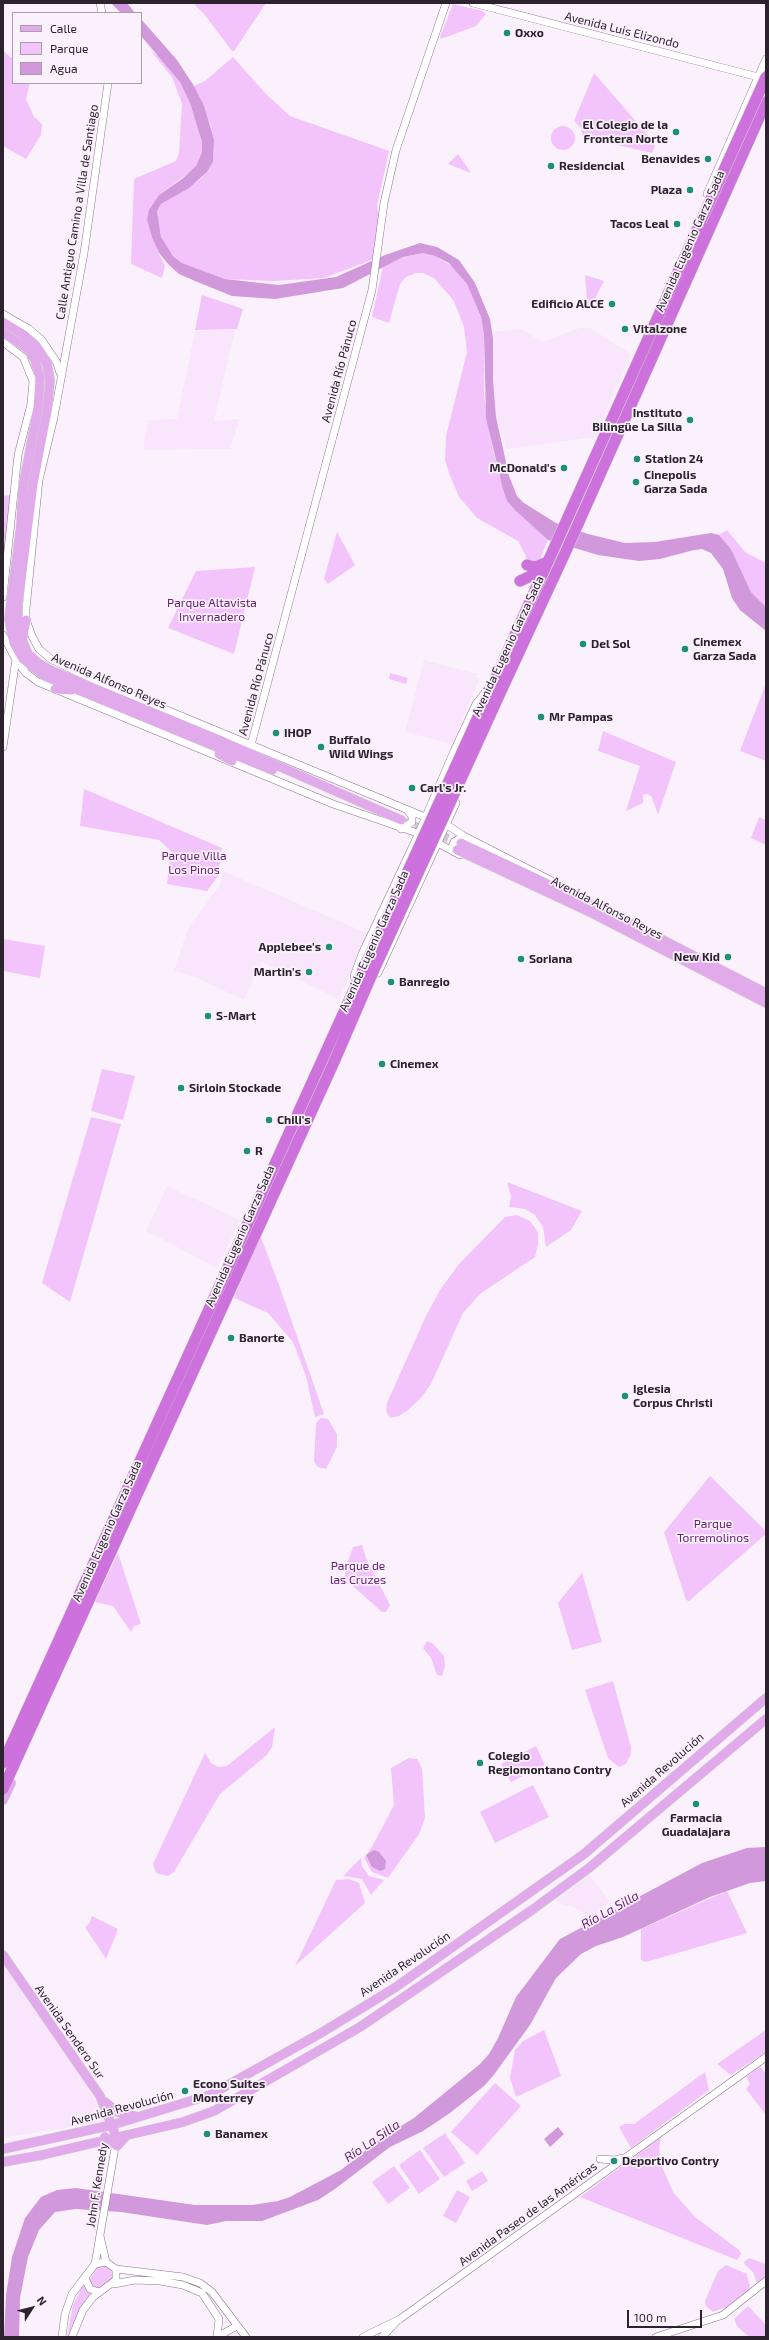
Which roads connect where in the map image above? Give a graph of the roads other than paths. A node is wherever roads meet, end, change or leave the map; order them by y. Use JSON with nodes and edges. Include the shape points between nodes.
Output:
{"nodes":[{"id":1,"x":446,"y":3,"type":"edge"},
{"id":2,"x":473,"y":3,"type":"edge"},
{"id":3,"x":766,"y":59,"type":"edge"},
{"id":4,"x":763,"y":78,"type":"edge"},
{"id":5,"x":108,"y":84,"type":"edge"},
{"id":6,"x":766,"y":102,"type":"edge"},
{"id":7,"x":746,"y":103,"type":"junction"},
{"id":8,"x":766,"y":115,"type":"edge"},
{"id":9,"x":705,"y":224,"type":"junction"},
{"id":10,"x":3,"y":314,"type":"edge"},
{"id":11,"x":3,"y":322,"type":"edge"},
{"id":12,"x":3,"y":332,"type":"edge"},
{"id":13,"x":3,"y":342,"type":"edge"},
{"id":14,"x":66,"y":345,"type":"junction"},
{"id":15,"x":51,"y":353,"type":"junction"},
{"id":16,"x":60,"y":377,"type":"junction"},
{"id":17,"x":27,"y":547,"type":"junction"},
{"id":18,"x":526,"y":565,"type":"dead end"},
{"id":19,"x":546,"y":566,"type":"junction"},
{"id":20,"x":30,"y":574,"type":"junction"},
{"id":21,"x":520,"y":581,"type":"dead end"},
{"id":22,"x":3,"y":597,"type":"edge"},
{"id":23,"x":26,"y":620,"type":"junction"},
{"id":24,"x":527,"y":634,"type":"junction"},
{"id":25,"x":3,"y":635,"type":"edge"},
{"id":26,"x":19,"y":653,"type":"junction"},
{"id":27,"x":31,"y":667,"type":"junction"},
{"id":28,"x":498,"y":686,"type":"junction"},
{"id":29,"x":55,"y":689,"type":"junction"},
{"id":30,"x":81,"y":690,"type":"junction"},
{"id":31,"x":192,"y":738,"type":"junction"},
{"id":32,"x":224,"y":742,"type":"junction"},
{"id":33,"x":251,"y":745,"type":"junction"},
{"id":34,"x":3,"y":747,"type":"edge"},
{"id":35,"x":232,"y":761,"type":"junction"},
{"id":36,"x":441,"y":781,"type":"junction"},
{"id":37,"x":460,"y":794,"type":"junction"},
{"id":38,"x":408,"y":811,"type":"junction"},
{"id":39,"x":425,"y":817,"type":"junction"},
{"id":40,"x":436,"y":821,"type":"junction"},
{"id":41,"x":400,"y":825,"type":"junction"},
{"id":42,"x":446,"y":825,"type":"junction"},
{"id":43,"x":418,"y":835,"type":"junction"},
{"id":44,"x":429,"y":840,"type":"junction"},
{"id":45,"x":438,"y":844,"type":"junction"},
{"id":46,"x":459,"y":845,"type":"junction"},
{"id":47,"x":406,"y":862,"type":"junction"},
{"id":48,"x":426,"y":871,"type":"junction"},
{"id":49,"x":581,"y":903,"type":"junction"},
{"id":50,"x":368,"y":976,"type":"junction"},
{"id":51,"x":357,"y":984,"type":"junction"},
{"id":52,"x":766,"y":994,"type":"edge"},
{"id":53,"x":766,"y":1003,"type":"edge"},
{"id":54,"x":766,"y":1698,"type":"edge"},
{"id":55,"x":766,"y":1719,"type":"edge"},
{"id":56,"x":26,"y":1740,"type":"junction"},
{"id":57,"x":4,"y":1757,"type":"edge"},
{"id":58,"x":3,"y":1790,"type":"edge"},
{"id":59,"x":3,"y":1800,"type":"edge"},
{"id":60,"x":584,"y":1854,"type":"junction"},
{"id":61,"x":589,"y":1868,"type":"junction"},
{"id":62,"x":3,"y":1955,"type":"edge"},
{"id":63,"x":766,"y":2057,"type":"edge"},
{"id":64,"x":210,"y":2095,"type":"junction"},
{"id":65,"x":100,"y":2096,"type":"junction"},
{"id":66,"x":188,"y":2103,"type":"junction"},
{"id":67,"x":214,"y":2111,"type":"junction"},
{"id":68,"x":138,"y":2117,"type":"junction"},
{"id":69,"x":192,"y":2119,"type":"junction"},
{"id":70,"x":128,"y":2134,"type":"junction"},
{"id":71,"x":113,"y":2135,"type":"junction"},
{"id":72,"x":3,"y":2149,"type":"edge"},
{"id":73,"x":3,"y":2156,"type":"edge"},
{"id":74,"x":626,"y":2157,"type":"junction"},
{"id":75,"x":600,"y":2159,"type":"dead end"},
{"id":76,"x":3,"y":2162,"type":"edge"},
{"id":77,"x":100,"y":2236,"type":"junction"},
{"id":78,"x":106,"y":2262,"type":"junction"},
{"id":79,"x":95,"y":2264,"type":"junction"},
{"id":80,"x":116,"y":2269,"type":"junction"},
{"id":81,"x":85,"y":2278,"type":"junction"},
{"id":82,"x":766,"y":2281,"type":"edge"},
{"id":83,"x":114,"y":2284,"type":"junction"},
{"id":84,"x":99,"y":2292,"type":"junction"},
{"id":85,"x":400,"y":2319,"type":"junction"},
{"id":86,"x":237,"y":2326,"type":"junction"},
{"id":87,"x":62,"y":2337,"type":"edge"},
{"id":88,"x":72,"y":2337,"type":"edge"},
{"id":89,"x":217,"y":2337,"type":"edge"},
{"id":90,"x":246,"y":2337,"type":"edge"},
{"id":91,"x":363,"y":2337,"type":"edge"},
{"id":92,"x":382,"y":2337,"type":"edge"},
{"id":93,"x":656,"y":2337,"type":"edge"}],
"edges":[{"from":1,"to":33,"type":"street","name":"Avenida Río Pánuco","via":[[396,150],[384,203],[375,276]]},
{"from":2,"to":4,"type":"street","name":"Avenida Luis Elizondo"},
{"from":3,"to":4,"type":"street"},
{"from":4,"to":7,"type":"street"},
{"from":4,"to":9,"type":"highway","name":"Avenida Eugenio Garza Sada","bridge":true},
{"from":5,"to":14,"type":"street","name":"Calle Antiguo Camino a Villa de Santiago","via":[[89,222]]},
{"from":6,"to":7,"type":"street","via":[[757,97]]},
{"from":6,"to":9,"type":"highway","name":"Avenida Eugenio Garza Sada"},
{"from":7,"to":9,"type":"street","via":[[708,192]]},
{"from":8,"to":9,"type":"street","via":[[727,203]]},
{"from":9,"to":19,"type":"highway","name":"Avenida Eugenio Garza Sada"},
{"from":9,"to":24,"type":"highway","name":"Avenida Eugenio Garza Sada","via":[[579,522]]},
{"from":10,"to":15,"type":"street","via":[[29,329]]},
{"from":11,"to":17,"type":"main road","name":"Avenida Alfonso Reyes","via":[[39,350],[47,364],[50,380],[47,411],[33,484]]},
{"from":12,"to":26,"type":"main road","name":"Avenida Alfonso Reyes","via":[[27,348],[35,360],[40,378],[38,408],[23,487],[21,525],[9,619],[11,635]]},
{"from":13,"to":22,"type":"street","via":[[23,357],[33,381],[31,404],[18,455]]},
{"from":14,"to":15,"type":"street"},
{"from":14,"to":16,"type":"street","name":"Calle Antiguo Camino a Villa de Santiago"},
{"from":15,"to":16,"type":"street"},
{"from":16,"to":20,"type":"street","name":"Calle Antiguo Camino a Villa de Santiago","via":[[54,417],[39,480]]},
{"from":17,"to":20,"type":"main road"},
{"from":17,"to":26,"type":"main road","name":"Avenida Alfonso Reyes","via":[[17,618]]},
{"from":18,"to":19,"type":"highway"},
{"from":19,"to":21,"type":"highway"},
{"from":19,"to":28,"type":"highway","name":"Avenida Eugenio Garza Sada"},
{"from":20,"to":23,"type":"street","name":"Calle Antiguo Camino a Villa de Santiago"},
{"from":23,"to":26,"type":"main road"},
{"from":23,"to":33,"type":"street","via":[[36,644],[52,660],[98,682]]},
{"from":24,"to":28,"type":"highway","name":"Avenida Eugenio Garza Sada"},
{"from":24,"to":37,"type":"street","via":[[525,650]]},
{"from":25,"to":26,"type":"street","name":"Avenida Alfonso Reyes"},
{"from":26,"to":27,"type":"main road","name":"Avenida Alfonso Reyes"},
{"from":26,"to":27,"type":"street","name":"Avenida Alfonso Reyes"},
{"from":26,"to":34,"type":"street"},
{"from":27,"to":29,"type":"street","name":"Avenida Alfonso Reyes","via":[[34,680]]},
{"from":27,"to":30,"type":"main road","name":"Avenida Alfonso Reyes"},
{"from":27,"to":32,"type":"main road","name":"Avenida Alfonso Reyes","via":[[50,670]]},
{"from":28,"to":36,"type":"street","via":[[484,691],[476,704]]},
{"from":28,"to":50,"type":"highway","name":"Avenida Eugenio Garza Sada","bridge":true},
{"from":29,"to":30,"type":"main road"},
{"from":29,"to":35,"type":"street","name":"Avenida Alfonso Reyes"},
{"from":30,"to":31,"type":"main road","name":"Avenida Alfonso Reyes"},
{"from":31,"to":35,"type":"main road"},
{"from":31,"to":41,"type":"main road","name":"Avenida Alfonso Reyes"},
{"from":32,"to":33,"type":"main road","via":[[245,747]]},
{"from":32,"to":41,"type":"main road","name":"Avenida Alfonso Reyes"},
{"from":33,"to":38,"type":"street"},
{"from":35,"to":41,"type":"street","name":"Avenida Alfonso Reyes","via":[[340,806]]},
{"from":36,"to":37,"type":"street","via":[[447,792]]},
{"from":36,"to":39,"type":"street"},
{"from":36,"to":40,"type":"street","via":[[441,802]]},
{"from":37,"to":42,"type":"street"},
{"from":38,"to":39,"type":"street"},
{"from":38,"to":41,"type":"street","via":[[412,816],[412,822]]},
{"from":39,"to":40,"type":"street"},
{"from":39,"to":43,"type":"street"},
{"from":39,"to":44,"type":"street","via":[[429,824]]},
{"from":40,"to":42,"type":"street"},
{"from":40,"to":45,"type":"street"},
{"from":41,"to":43,"type":"street","name":"Avenida Alfonso Reyes"},
{"from":42,"to":45,"type":"street"},
{"from":42,"to":46,"type":"street"},
{"from":43,"to":44,"type":"street","name":"Avenida Alfonso Reyes"},
{"from":43,"to":47,"type":"street"},
{"from":44,"to":45,"type":"street"},
{"from":44,"to":48,"type":"street"},
{"from":45,"to":46,"type":"street"},
{"from":45,"to":48,"type":"street"},
{"from":46,"to":49,"type":"main road","name":"Avenida Alfonso Reyes"},
{"from":46,"to":49,"type":"street","via":[[510,860],[573,892]]},
{"from":47,"to":48,"type":"street","via":[[419,860]]},
{"from":47,"to":51,"type":"street","via":[[362,954],[354,976]]},
{"from":48,"to":50,"type":"street","via":[[377,976]]},
{"from":49,"to":52,"type":"main road","name":"Avenida Alfonso Reyes"},
{"from":49,"to":53,"type":"main road","name":"Avenida Alfonso Reyes"},
{"from":50,"to":51,"type":"highway","name":"Avenida Eugenio Garza Sada"},
{"from":50,"to":56,"type":"highway","name":"Avenida Eugenio Garza Sada"},
{"from":51,"to":57,"type":"highway","name":"Avenida Eugenio Garza Sada"},
{"from":54,"to":60,"type":"main road","name":"Avenida Revolución"},
{"from":55,"to":61,"type":"main road"},
{"from":56,"to":58,"type":"highway","name":"Avenida Eugenio Garza Sada"},
{"from":56,"to":59,"type":"main road","via":[[24,1755]]},
{"from":60,"to":61,"type":"main road"},
{"from":60,"to":64,"type":"main road","name":"Avenida Revolución","via":[[396,1987],[301,2045]]},
{"from":61,"to":67,"type":"main road","via":[[360,2027]]},
{"from":62,"to":65,"type":"main road","name":"Avenida Sendero Sur"},
{"from":63,"to":74,"type":"street","name":"Avenida Paseo de las Américas"},
{"from":64,"to":66,"type":"main road","name":"Avenida Revolución"},
{"from":64,"to":67,"type":"main road","via":[[206,2105],[209,2111]]},
{"from":65,"to":68,"type":"main road","via":[[117,2112]]},
{"from":65,"to":71,"type":"main road","name":"Avenida Sendero Sur"},
{"from":66,"to":68,"type":"main road","name":"Avenida Revolución"},
{"from":66,"to":69,"type":"main road","via":[[196,2110]]},
{"from":67,"to":69,"type":"main road"},
{"from":68,"to":71,"type":"main road","name":"Avenida Revolución"},
{"from":69,"to":70,"type":"main road"},
{"from":70,"to":71,"type":"main road"},
{"from":70,"to":71,"type":"main road"},
{"from":71,"to":72,"type":"main road","name":"Avenida Revolución"},
{"from":71,"to":73,"type":"main road"},
{"from":71,"to":76,"type":"main road","name":"Avenida Revolución","via":[[42,2155]]},
{"from":71,"to":77,"type":"street","name":"John F. Kennedy","via":[[109,2182]]},
{"from":74,"to":75,"type":"street","via":[[615,2160]]},
{"from":74,"to":85,"type":"street","name":"Avenida Paseo de las Américas"},
{"from":77,"to":78,"type":"street","name":"John F. Kennedy"},
{"from":77,"to":79,"type":"street","name":"John F. Kennedy"},
{"from":78,"to":79,"type":"street"},
{"from":78,"to":80,"type":"street"},
{"from":79,"to":81,"type":"street"},
{"from":80,"to":83,"type":"street","via":[[117,2277]]},
{"from":80,"to":86,"type":"street","via":[[193,2279],[212,2292]]},
{"from":81,"to":84,"type":"street","via":[[90,2289]]},
{"from":81,"to":87,"type":"street","via":[[76,2287],[69,2302]]},
{"from":82,"to":93,"type":"street","via":[[723,2315]]},
{"from":83,"to":84,"type":"street"},
{"from":83,"to":89,"type":"street","via":[[135,2280],[160,2281],[183,2285],[202,2293],[219,2319]]},
{"from":84,"to":88,"type":"street","via":[[83,2310]]},
{"from":85,"to":91,"type":"street","name":"Avenida Paseo de las Américas"},
{"from":85,"to":92,"type":"street","name":"Avenida Paseo de las Américas"},
{"from":86,"to":89,"type":"street"},
{"from":86,"to":90,"type":"street"}]}
